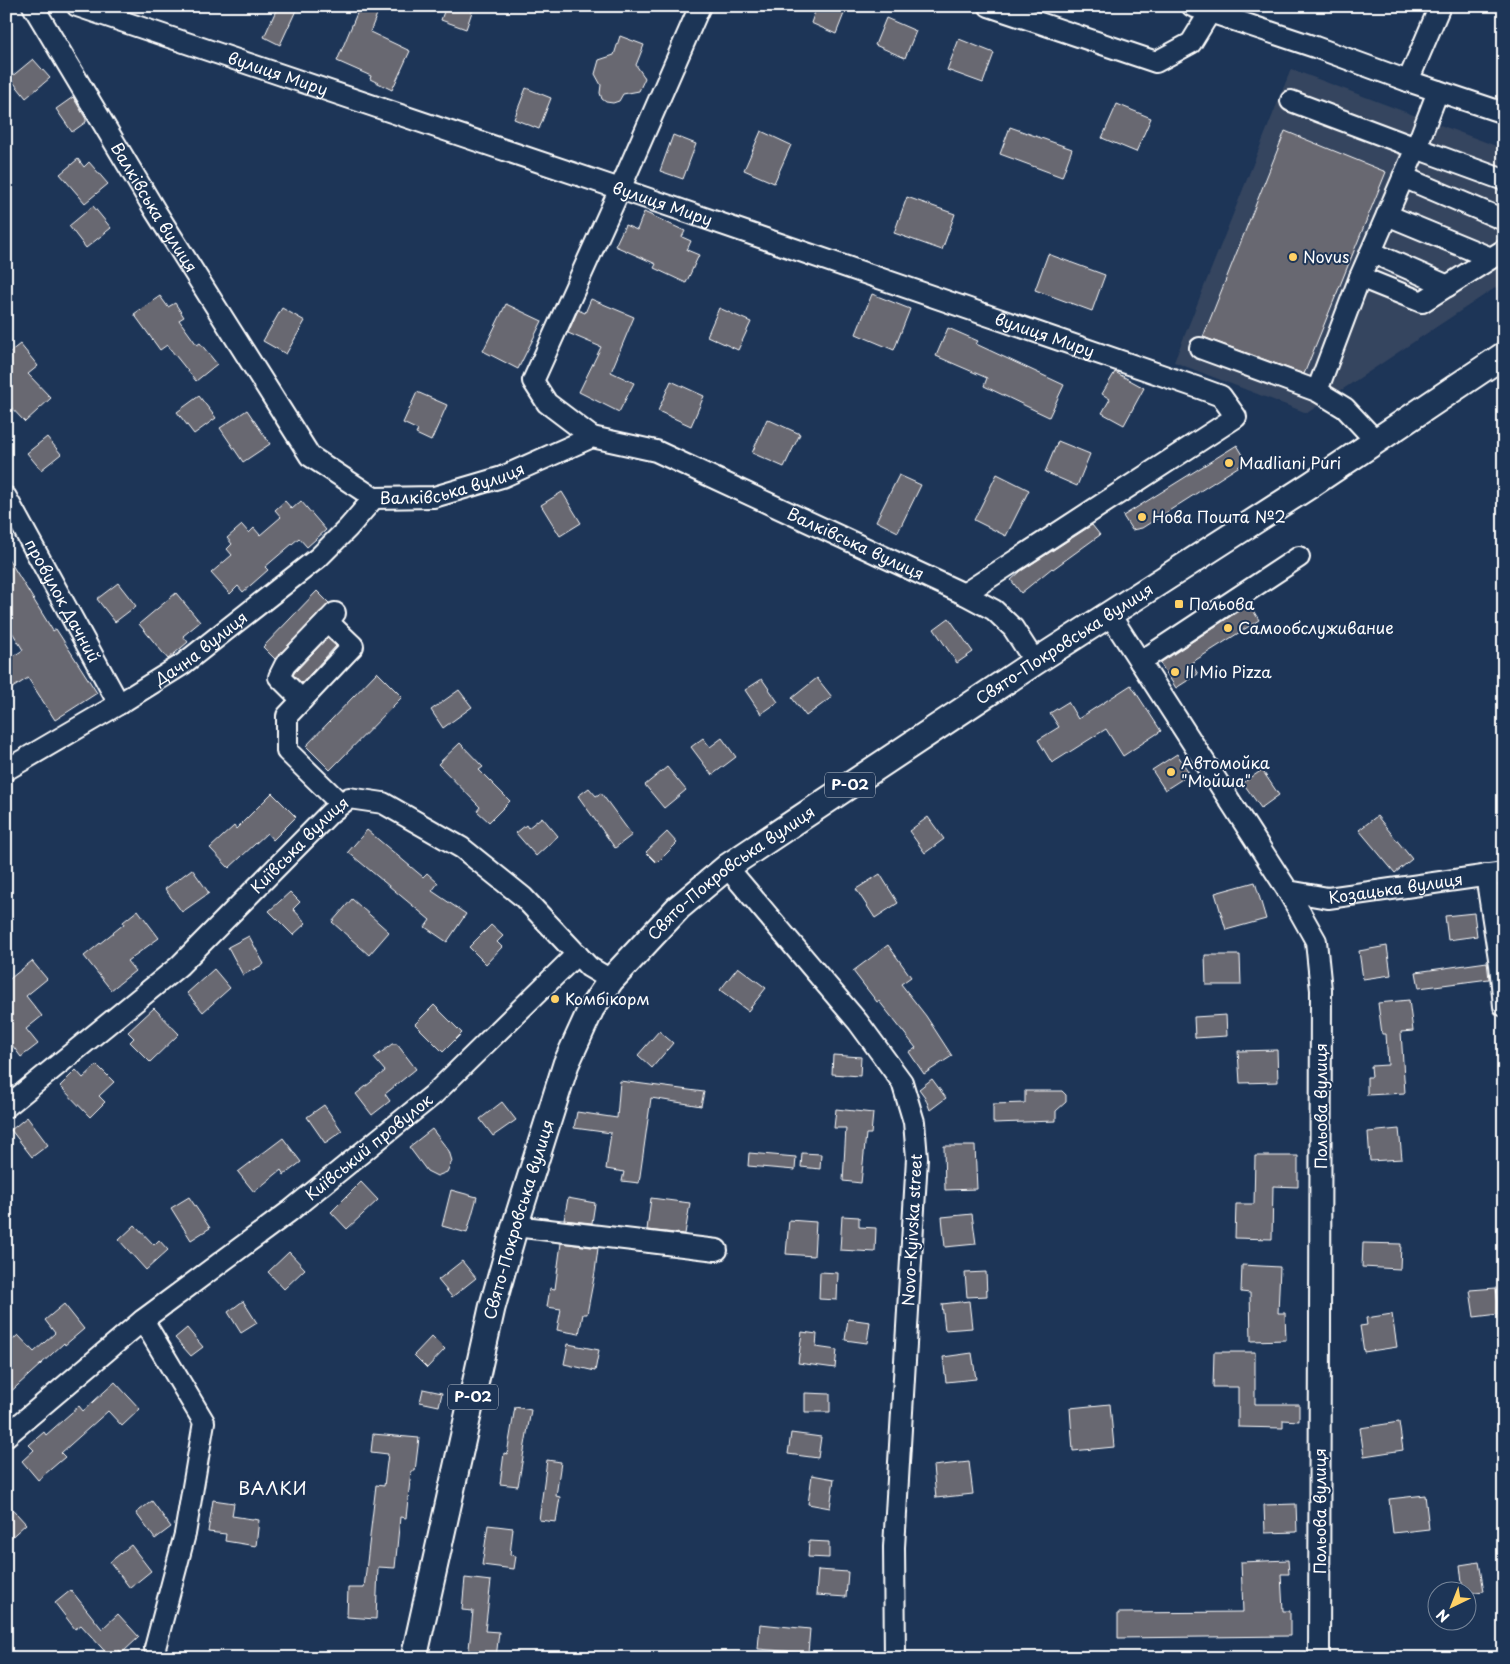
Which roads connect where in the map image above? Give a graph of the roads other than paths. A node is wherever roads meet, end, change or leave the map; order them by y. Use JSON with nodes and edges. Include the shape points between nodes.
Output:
{"nodes":[{"id":1,"x":33,"y":6,"type":"edge"},
{"id":2,"x":77,"y":6,"type":"edge"},
{"id":3,"x":700,"y":6,"type":"edge"},
{"id":4,"x":989,"y":6,"type":"edge"},
{"id":5,"x":1432,"y":8,"type":"edge"},
{"id":6,"x":1201,"y":9,"type":"edge"},
{"id":7,"x":1408,"y":81,"type":"junction"},
{"id":8,"x":1438,"y":91,"type":"junction"},
{"id":9,"x":1291,"y":101,"type":"dead end"},
{"id":10,"x":1504,"y":113,"type":"edge"},
{"id":11,"x":1416,"y":148,"type":"junction"},
{"id":12,"x":1403,"y":177,"type":"junction"},
{"id":13,"x":1504,"y":180,"type":"edge"},
{"id":14,"x":620,"y":189,"type":"junction"},
{"id":15,"x":1387,"y":215,"type":"junction"},
{"id":16,"x":1504,"y":220,"type":"edge"},
{"id":17,"x":1371,"y":252,"type":"junction"},
{"id":18,"x":1498,"y":254,"type":"edge"},
{"id":19,"x":1360,"y":277,"type":"junction"},
{"id":20,"x":1448,"y":286,"type":"junction"},
{"id":21,"x":1200,"y":348,"type":"dead end"},
{"id":22,"x":1504,"y":355,"type":"edge"},
{"id":23,"x":1317,"y":390,"type":"junction"},
{"id":24,"x":592,"y":436,"type":"junction"},
{"id":25,"x":1376,"y":441,"type":"junction"},
{"id":26,"x":6,"y":496,"type":"edge"},
{"id":27,"x":374,"y":498,"type":"junction"},
{"id":28,"x":1300,"y":557,"type":"dead end"},
{"id":29,"x":964,"y":594,"type":"junction"},
{"id":30,"x":1110,"y":615,"type":"junction"},
{"id":31,"x":1035,"y":662,"type":"junction"},
{"id":32,"x":1140,"y":662,"type":"junction"},
{"id":33,"x":302,"y":700,"type":"junction"},
{"id":34,"x":119,"y":704,"type":"junction"},
{"id":35,"x":6,"y":770,"type":"edge"},
{"id":36,"x":341,"y":804,"type":"junction"},
{"id":37,"x":727,"y":867,"type":"junction"},
{"id":38,"x":1495,"y":874,"type":"edge"},
{"id":39,"x":1288,"y":891,"type":"junction"},
{"id":40,"x":577,"y":954,"type":"junction"},
{"id":41,"x":611,"y":980,"type":"junction"},
{"id":42,"x":1504,"y":1006,"type":"edge"},
{"id":43,"x":6,"y":1107,"type":"edge"},
{"id":44,"x":515,"y":1226,"type":"junction"},
{"id":45,"x":717,"y":1250,"type":"dead end"},
{"id":46,"x":143,"y":1320,"type":"junction"},
{"id":47,"x":6,"y":1436,"type":"edge"},
{"id":48,"x":155,"y":1648,"type":"dead end"},
{"id":49,"x":414,"y":1658,"type":"edge"},
{"id":50,"x":895,"y":1658,"type":"edge"},
{"id":51,"x":1319,"y":1658,"type":"edge"}],
"edges":[{"from":1,"to":27,"type":"street","name":"Валківська вулиця","via":[[156,212],[310,456]]},
{"from":2,"to":14,"type":"street","name":"вулиця Миру"},
{"from":3,"to":14,"type":"street"},
{"from":4,"to":6,"type":"street","via":[[1156,62],[1191,43]]},
{"from":5,"to":7,"type":"street"},
{"from":6,"to":7,"type":"street"},
{"from":7,"to":8,"type":"street"},
{"from":8,"to":10,"type":"street"},
{"from":8,"to":11,"type":"street"},
{"from":9,"to":11,"type":"street"},
{"from":11,"to":12,"type":"street"},
{"from":11,"to":13,"type":"street"},
{"from":12,"to":15,"type":"street"},
{"from":12,"to":16,"type":"street"},
{"from":14,"to":24,"type":"street","via":[[533,381],[547,403]]},
{"from":14,"to":29,"type":"street","name":"вулиця Миру","via":[[1221,396],[1236,416]]},
{"from":15,"to":17,"type":"street"},
{"from":15,"to":18,"type":"street"},
{"from":17,"to":19,"type":"street"},
{"from":17,"to":20,"type":"street"},
{"from":18,"to":20,"type":"street"},
{"from":19,"to":20,"type":"street","via":[[1422,302]]},
{"from":19,"to":23,"type":"street"},
{"from":21,"to":23,"type":"street"},
{"from":22,"to":25,"type":"main road","name":"Свято-Покровська вулиця","number":"Р-02"},
{"from":23,"to":25,"type":"street","via":[[1345,408]]},
{"from":24,"to":27,"type":"street","name":"Валківська вулиця","via":[[502,477],[434,498]]},
{"from":24,"to":29,"type":"street","name":"Валківська вулиця","via":[[656,451]]},
{"from":25,"to":30,"type":"main road","name":"Свято-Покровська вулиця","number":"Р-02"},
{"from":26,"to":34,"type":"street","name":"провулок Дачний"},
{"from":27,"to":34,"type":"street","name":"Дачна вулиця","via":[[319,557],[287,583],[183,664]]},
{"from":28,"to":32,"type":"street"},
{"from":29,"to":31,"type":"street","name":"Валківська вулиця","via":[[994,610],[1013,628]]},
{"from":30,"to":31,"type":"main road","name":"Свято-Покровська вулиця","number":"Р-02"},
{"from":30,"to":32,"type":"street","name":"Польова вулиця"},
{"from":31,"to":37,"type":"main road","name":"Свято-Покровська вулиця","number":"Р-02"},
{"from":32,"to":39,"type":"street","name":"Польова вулиця"},
{"from":33,"to":33,"type":"street","via":[[353,646],[331,617],[285,665],[279,677]]},
{"from":33,"to":36,"type":"street","via":[[287,716],[287,751]]},
{"from":34,"to":35,"type":"street","name":"Дачна вулиця"},
{"from":36,"to":40,"type":"street","name":"Київська вулиця","via":[[349,798],[382,802],[462,848],[523,897]]},
{"from":36,"to":43,"type":"street","name":"Київська вулиця","via":[[179,966]]},
{"from":37,"to":41,"type":"main road","name":"Свято-Покровська вулиця","number":"Р-02","via":[[678,908]]},
{"from":37,"to":50,"type":"street","name":"Novo-Kyivska street","via":[[858,1022],[902,1082],[914,1122],[917,1158],[894,1547]]},
{"from":38,"to":39,"type":"street","name":"Козацька вулиця","via":[[1328,898]]},
{"from":38,"to":42,"type":"street"},
{"from":39,"to":51,"type":"street","name":"Польова вулиця","via":[[1316,941],[1321,990]]},
{"from":40,"to":41,"type":"street","name":"Київська вулиця","via":[[589,967]]},
{"from":40,"to":46,"type":"street","name":"Київський провулок","via":[[433,1096],[290,1211]]},
{"from":41,"to":44,"type":"main road","name":"Свято-Покровська вулиця","number":"Р-02","via":[[591,1009],[566,1064]]},
{"from":44,"to":45,"type":"street"},
{"from":44,"to":49,"type":"main road","name":"Свято-Покровська вулиця","number":"Р-02","via":[[492,1308]]},
{"from":46,"to":47,"type":"street","name":"Київський провулок"},
{"from":46,"to":48,"type":"street","via":[[204,1422],[186,1534]]}]}
